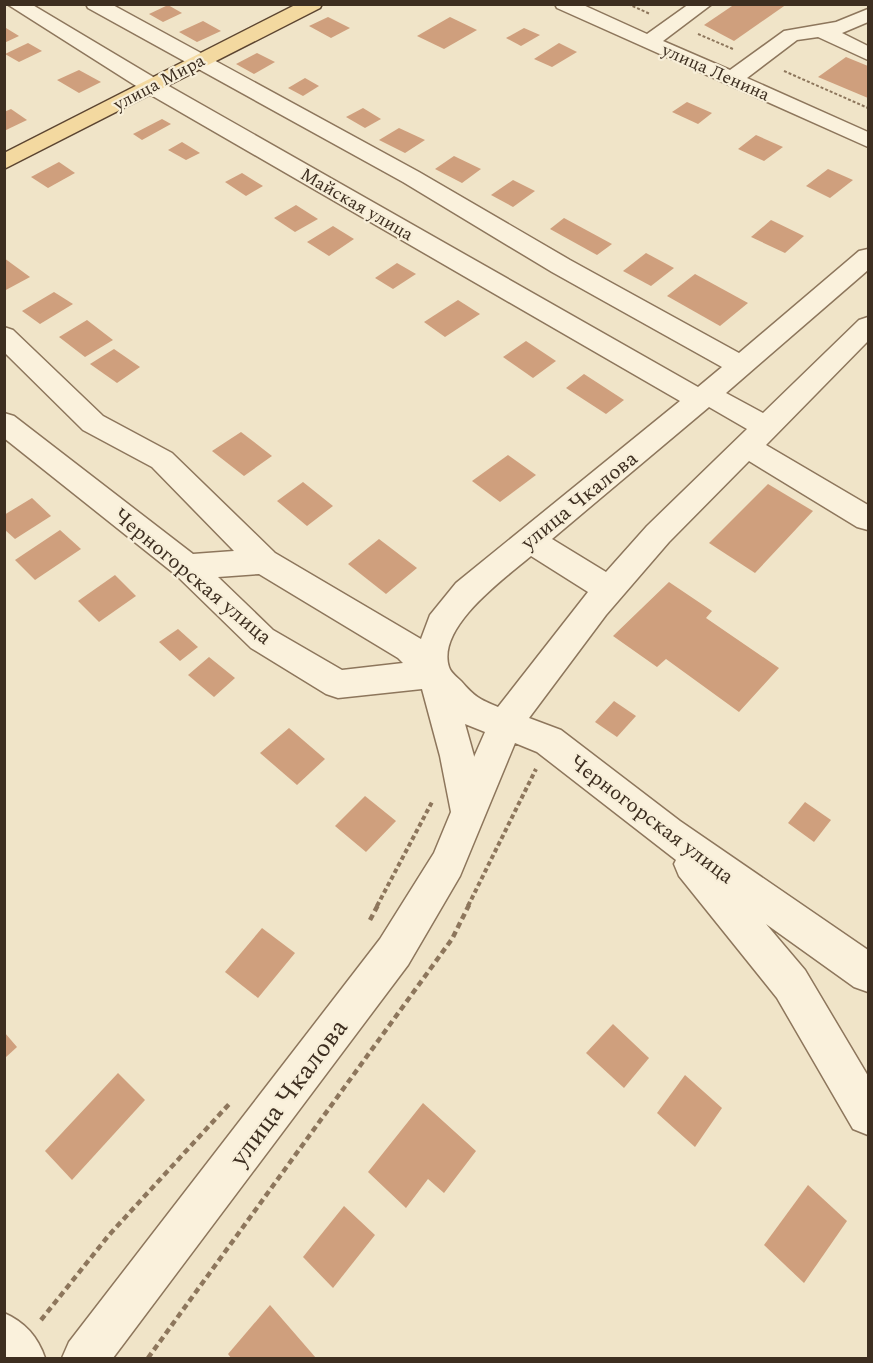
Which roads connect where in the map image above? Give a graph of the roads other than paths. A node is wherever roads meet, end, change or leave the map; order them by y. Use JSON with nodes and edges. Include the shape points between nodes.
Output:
{"nodes":[{"id":1,"x":16,"y":4,"type":"edge"},
{"id":2,"x":95,"y":4,"type":"edge"},
{"id":3,"x":313,"y":4,"type":"edge"},
{"id":4,"x":564,"y":4,"type":"edge"},
{"id":5,"x":703,"y":4,"type":"edge"},
{"id":6,"x":868,"y":15,"type":"edge"},
{"id":7,"x":820,"y":30,"type":"junction"},
{"id":8,"x":648,"y":42,"type":"junction"},
{"id":9,"x":868,"y":54,"type":"edge"},
{"id":10,"x":198,"y":62,"type":"junction"},
{"id":11,"x":732,"y":79,"type":"junction"},
{"id":12,"x":152,"y":86,"type":"junction"},
{"id":13,"x":868,"y":140,"type":"edge"},
{"id":14,"x":4,"y":162,"type":"edge"},
{"id":15,"x":868,"y":257,"type":"edge"},
{"id":16,"x":868,"y":326,"type":"edge"},
{"id":17,"x":4,"y":336,"type":"edge"},
{"id":18,"x":741,"y":366,"type":"junction"},
{"id":19,"x":703,"y":397,"type":"junction"},
{"id":20,"x":4,"y":423,"type":"edge"},
{"id":21,"x":756,"y":437,"type":"junction"},
{"id":22,"x":868,"y":519,"type":"edge"},
{"id":23,"x":530,"y":540,"type":"junction"},
{"id":24,"x":264,"y":562,"type":"junction"},
{"id":25,"x":187,"y":566,"type":"junction"},
{"id":26,"x":609,"y":590,"type":"junction"},
{"id":27,"x":434,"y":674,"type":"junction"},
{"id":28,"x":506,"y":723,"type":"junction"},
{"id":29,"x":468,"y":810,"type":"junction"},
{"id":30,"x":667,"y":833,"type":"junction"},
{"id":31,"x":868,"y":973,"type":"edge"},
{"id":32,"x":868,"y":1114,"type":"edge"},
{"id":33,"x":85,"y":1359,"type":"edge"}],
"edges":[{"from":1,"to":12,"type":"street","name":"Майская улица"},
{"from":2,"to":10,"type":"street"},
{"from":3,"to":10,"type":"main road","name":"улица Мира"},
{"from":4,"to":8,"type":"street","name":"улица Ленина"},
{"from":5,"to":8,"type":"street"},
{"from":6,"to":7,"type":"street","via":[[841,27]]},
{"from":7,"to":9,"type":"street"},
{"from":7,"to":11,"type":"street","via":[[791,35]]},
{"from":8,"to":11,"type":"street","name":"улица Ленина"},
{"from":10,"to":12,"type":"main road","name":"улица Мира"},
{"from":10,"to":18,"type":"street","via":[[411,177]]},
{"from":11,"to":13,"type":"street","name":"улица Ленина"},
{"from":12,"to":14,"type":"main road","name":"улица Мира"},
{"from":12,"to":19,"type":"street","name":"Майская улица"},
{"from":15,"to":18,"type":"street","name":"улица Чкалова"},
{"from":16,"to":21,"type":"street","name":"улица Чкалова"},
{"from":17,"to":24,"type":"street","name":"Черногорская улица","via":[[93,423],[162,460]]},
{"from":18,"to":19,"type":"street","name":"улица Чкалова"},
{"from":19,"to":21,"type":"street","name":"Майская улица"},
{"from":19,"to":23,"type":"street","name":"улица Чкалова"},
{"from":20,"to":25,"type":"street","name":"Черногорская улица"},
{"from":21,"to":22,"type":"street","name":"Майская улица"},
{"from":21,"to":26,"type":"street","name":"улица Чкалова","via":[[658,534]]},
{"from":23,"to":26,"type":"street"},
{"from":23,"to":27,"type":"street","name":"улица Чкалова","via":[[466,592],[441,624],[431,657]]},
{"from":24,"to":25,"type":"street"},
{"from":24,"to":27,"type":"street","name":"Черногорская улица","via":[[409,648]]},
{"from":25,"to":27,"type":"street","name":"Черногорская улица","via":[[262,639],[338,684]]},
{"from":26,"to":28,"type":"street","name":"улица Чкалова"},
{"from":27,"to":28,"type":"street","name":"Черногорская улица","via":[[465,709]]},
{"from":27,"to":29,"type":"street","name":"улица Чкалова"},
{"from":28,"to":29,"type":"street","name":"улица Чкалова"},
{"from":28,"to":30,"type":"street","name":"Черногорская улица","via":[[549,741]]},
{"from":29,"to":33,"type":"street","name":"улица Чкалова","via":[[447,864],[394,952]]},
{"from":30,"to":31,"type":"street","name":"Черногорская улица"},
{"from":30,"to":32,"type":"street","via":[[791,984]]}]}
